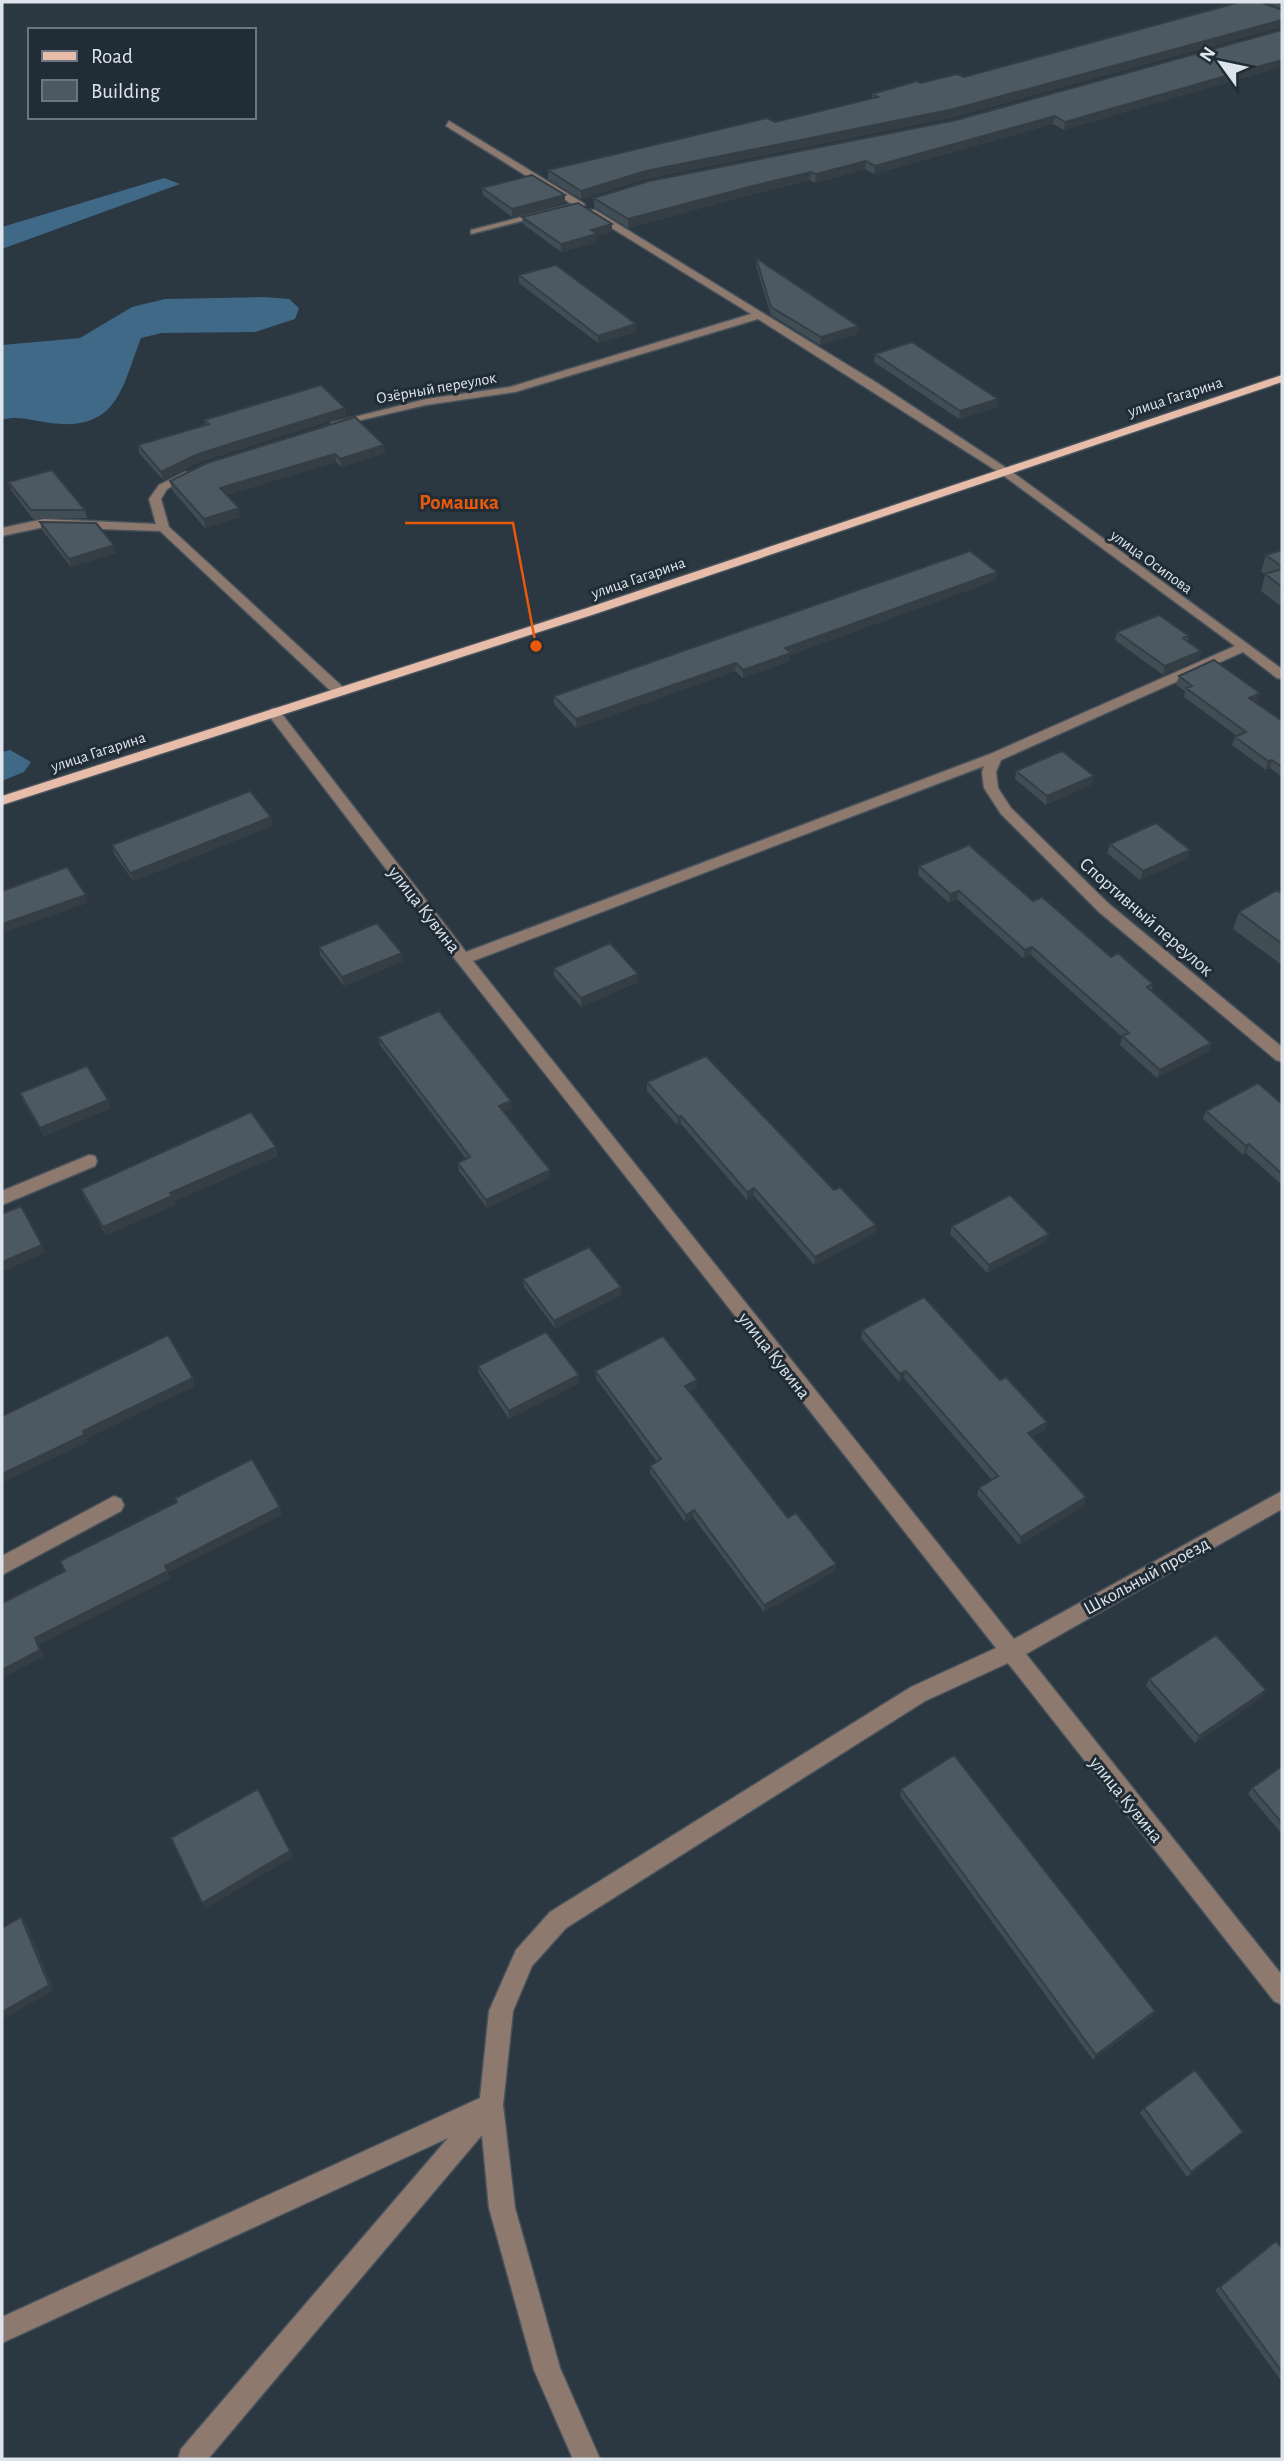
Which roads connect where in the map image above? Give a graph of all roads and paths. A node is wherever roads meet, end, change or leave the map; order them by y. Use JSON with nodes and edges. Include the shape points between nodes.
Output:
{"nodes":[{"id":1,"x":449,"y":124,"type":"dead end"},
{"id":2,"x":584,"y":203,"type":"junction"},
{"id":3,"x":474,"y":232,"type":"dead end"},
{"id":4,"x":759,"y":315,"type":"junction"},
{"id":5,"x":1282,"y":379,"type":"edge"},
{"id":6,"x":324,"y":429,"type":"edge"},
{"id":7,"x":204,"y":467,"type":"edge"},
{"id":8,"x":1004,"y":471,"type":"junction"},
{"id":9,"x":163,"y":528,"type":"junction"},
{"id":10,"x":2,"y":532,"type":"edge"},
{"id":11,"x":1244,"y":648,"type":"junction"},
{"id":12,"x":1282,"y":675,"type":"edge"},
{"id":13,"x":340,"y":692,"type":"junction"},
{"id":14,"x":273,"y":712,"type":"junction"},
{"id":15,"x":995,"y":757,"type":"junction"},
{"id":16,"x":2,"y":801,"type":"edge"},
{"id":17,"x":463,"y":959,"type":"junction"},
{"id":18,"x":1282,"y":1056,"type":"edge"},
{"id":19,"x":89,"y":1161,"type":"dead end"},
{"id":20,"x":2,"y":1198,"type":"edge"},
{"id":21,"x":1282,"y":1499,"type":"edge"},
{"id":22,"x":114,"y":1505,"type":"dead end"},
{"id":23,"x":2,"y":1566,"type":"edge"},
{"id":24,"x":1010,"y":1652,"type":"junction"},
{"id":25,"x":1282,"y":1993,"type":"edge"},
{"id":26,"x":491,"y":2105,"type":"junction"},
{"id":27,"x":2,"y":2330,"type":"edge"},
{"id":28,"x":191,"y":2459,"type":"edge"},
{"id":29,"x":587,"y":2459,"type":"edge"}],
"edges":[{"from":1,"to":2,"type":"street","name":"улица Осипова"},
{"from":2,"to":3,"type":"street"},
{"from":2,"to":4,"type":"street","name":"улица Осипова"},
{"from":4,"to":6,"type":"street","name":"Озёрный переулок","via":[[511,390],[426,401]]},
{"from":4,"to":8,"type":"street","name":"улица Осипова"},
{"from":5,"to":8,"type":"main road","name":"улица Гагарина"},
{"from":7,"to":9,"type":"street","via":[[163,487],[155,499]]},
{"from":8,"to":11,"type":"street","name":"улица Осипова"},
{"from":8,"to":13,"type":"main road","name":"улица Гагарина"},
{"from":9,"to":10,"type":"street","via":[[44,523]]},
{"from":9,"to":13,"type":"street"},
{"from":11,"to":12,"type":"street","name":"улица Осипова"},
{"from":11,"to":15,"type":"street"},
{"from":13,"to":14,"type":"main road","name":"улица Гагарина"},
{"from":14,"to":16,"type":"main road","name":"улица Гагарина"},
{"from":14,"to":17,"type":"street","name":"улица Кувина"},
{"from":15,"to":17,"type":"street"},
{"from":15,"to":18,"type":"street","name":"Спортивный переулок","via":[[989,772],[991,788],[1006,811],[1104,908]]},
{"from":17,"to":24,"type":"street","name":"улица Кувина"},
{"from":19,"to":20,"type":"street"},
{"from":21,"to":24,"type":"street","name":"Школьный проезд"},
{"from":22,"to":23,"type":"street"},
{"from":24,"to":25,"type":"street","name":"улица Кувина"},
{"from":24,"to":26,"type":"street","name":"Школьный проезд","via":[[918,1694],[558,1920],[524,1958],[501,2011]]},
{"from":26,"to":27,"type":"street"},
{"from":26,"to":28,"type":"street"},
{"from":26,"to":29,"type":"street","name":"Школьный проезд","via":[[502,2208],[547,2370]]}]}
